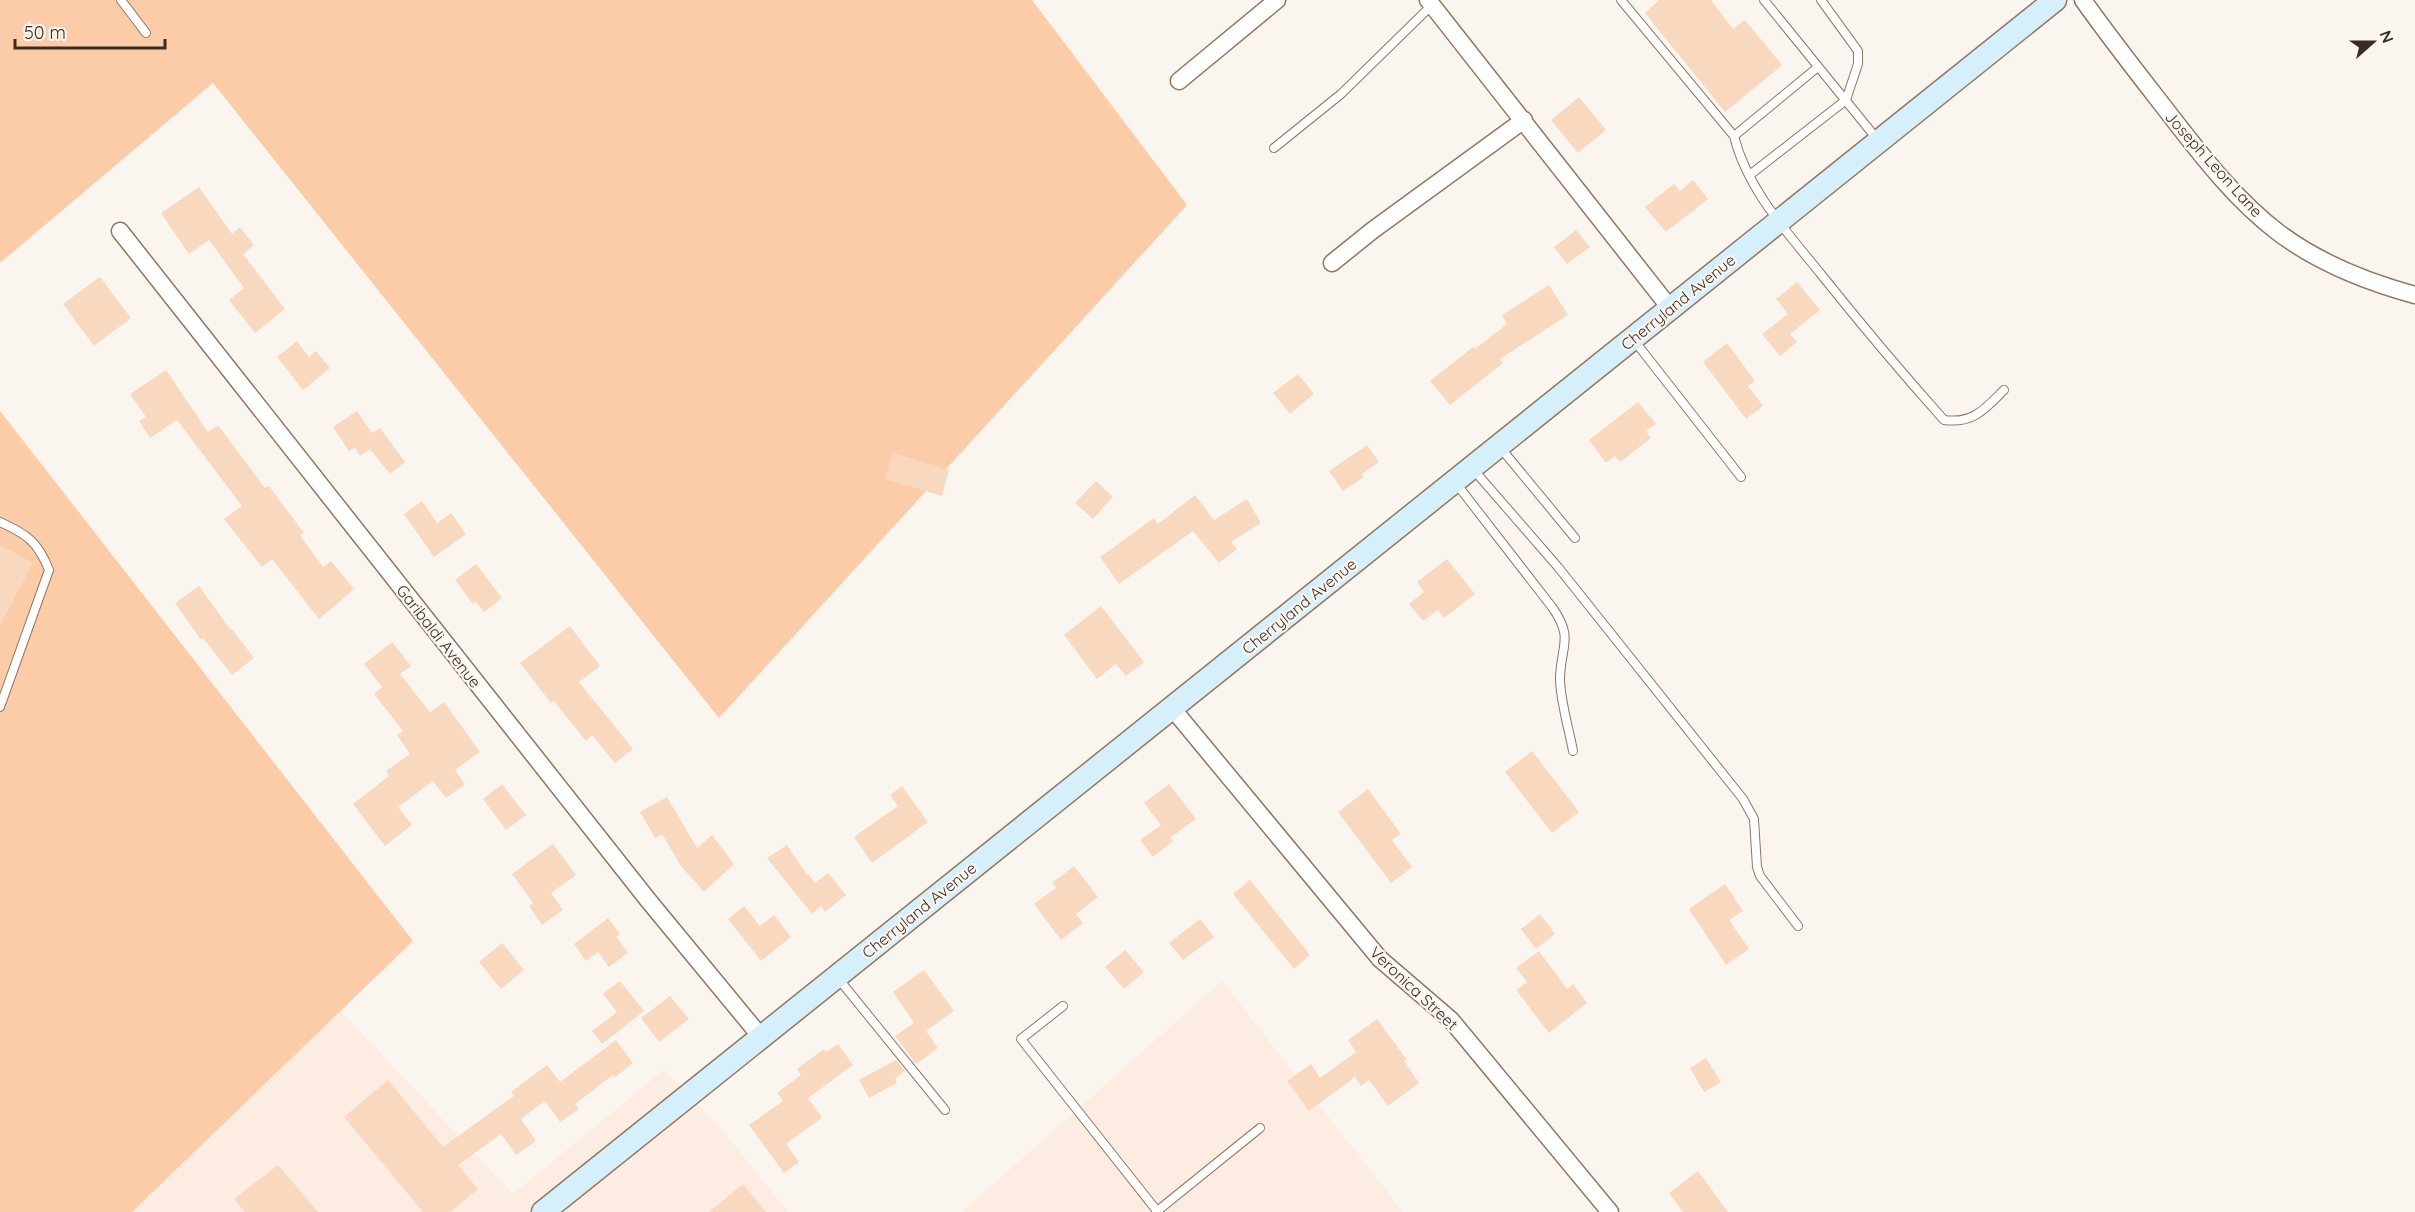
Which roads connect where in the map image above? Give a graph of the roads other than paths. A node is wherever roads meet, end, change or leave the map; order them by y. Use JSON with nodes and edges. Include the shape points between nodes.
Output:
{"nodes":[{"id":1,"x":121,"y":0,"type":"edge"},
{"id":2,"x":1277,"y":0,"type":"edge"},
{"id":3,"x":1621,"y":0,"type":"edge"},
{"id":4,"x":1764,"y":0,"type":"edge"},
{"id":5,"x":1821,"y":0,"type":"edge"},
{"id":6,"x":2055,"y":0,"type":"edge"},
{"id":7,"x":2083,"y":0,"type":"edge"},
{"id":8,"x":1430,"y":2,"type":"edge"},
{"id":9,"x":146,"y":33,"type":"dead end"},
{"id":10,"x":1818,"y":67,"type":"junction"},
{"id":11,"x":1179,"y":81,"type":"dead end"},
{"id":12,"x":1846,"y":100,"type":"junction"},
{"id":13,"x":1524,"y":120,"type":"junction"},
{"id":14,"x":1734,"y":136,"type":"junction"},
{"id":15,"x":1879,"y":141,"type":"junction"},
{"id":16,"x":1274,"y":148,"type":"dead end"},
{"id":17,"x":1751,"y":174,"type":"junction"},
{"id":18,"x":1779,"y":222,"type":"junction"},
{"id":19,"x":120,"y":231,"type":"dead end"},
{"id":20,"x":1332,"y":263,"type":"dead end"},
{"id":21,"x":2415,"y":295,"type":"edge"},
{"id":22,"x":1670,"y":309,"type":"junction"},
{"id":23,"x":1633,"y":339,"type":"junction"},
{"id":24,"x":2004,"y":390,"type":"dead end"},
{"id":25,"x":1499,"y":446,"type":"junction"},
{"id":26,"x":1463,"y":475,"type":"junction"},
{"id":27,"x":1741,"y":477,"type":"dead end"},
{"id":28,"x":0,"y":522,"type":"edge"},
{"id":29,"x":1575,"y":538,"type":"dead end"},
{"id":30,"x":0,"y":707,"type":"edge"},
{"id":31,"x":1172,"y":708,"type":"junction"},
{"id":32,"x":1573,"y":751,"type":"dead end"},
{"id":33,"x":1798,"y":926,"type":"dead end"},
{"id":34,"x":836,"y":976,"type":"junction"},
{"id":35,"x":1063,"y":1006,"type":"dead end"},
{"id":36,"x":761,"y":1037,"type":"junction"},
{"id":37,"x":945,"y":1110,"type":"dead end"},
{"id":38,"x":1260,"y":1128,"type":"dead end"},
{"id":39,"x":543,"y":1212,"type":"edge"},
{"id":40,"x":1157,"y":1212,"type":"edge"},
{"id":41,"x":1610,"y":1212,"type":"edge"}],
"edges":[{"from":1,"to":9,"type":"lane"},
{"from":2,"to":11,"type":"street"},
{"from":3,"to":14,"type":"lane"},
{"from":4,"to":10,"type":"lane"},
{"from":5,"to":12,"type":"lane","via":[[1858,51],[1858,64]]},
{"from":6,"to":15,"type":"street","name":"Cherryland Avenue"},
{"from":7,"to":21,"type":"street","name":"Joseph Leon Lane","via":[[2196,148],[2245,204],[2279,234],[2321,260],[2366,280]]},
{"from":8,"to":13,"type":"street"},
{"from":8,"to":16,"type":"lane","via":[[1341,94]]},
{"from":10,"to":12,"type":"lane"},
{"from":10,"to":14,"type":"lane"},
{"from":12,"to":15,"type":"lane"},
{"from":12,"to":17,"type":"lane"},
{"from":13,"to":20,"type":"street"},
{"from":13,"to":22,"type":"street"},
{"from":14,"to":17,"type":"lane"},
{"from":15,"to":18,"type":"street","name":"Cherryland Avenue"},
{"from":17,"to":18,"type":"lane","via":[[1761,198]]},
{"from":18,"to":22,"type":"street","name":"Cherryland Avenue"},
{"from":18,"to":24,"type":"lane","via":[[1944,420],[1958,422],[1971,418]]},
{"from":19,"to":36,"type":"street","name":"Garibaldi Avenue","via":[[648,900]]},
{"from":22,"to":23,"type":"street","name":"Cherryland Avenue"},
{"from":23,"to":25,"type":"street","name":"Cherryland Avenue"},
{"from":23,"to":27,"type":"lane"},
{"from":25,"to":26,"type":"street","name":"Cherryland Avenue"},
{"from":25,"to":29,"type":"lane"},
{"from":26,"to":31,"type":"street","name":"Cherryland Avenue"},
{"from":26,"to":32,"type":"lane","via":[[1565,628],[1560,678]]},
{"from":26,"to":33,"type":"lane","via":[[1557,567],[1743,799],[1754,819],[1760,876]]},
{"from":28,"to":30,"type":"lane","via":[[20,531],[41,551],[49,570]]},
{"from":31,"to":34,"type":"street","name":"Cherryland Avenue"},
{"from":31,"to":41,"type":"street","name":"Veronica Street","via":[[1380,959],[1451,1020]]},
{"from":34,"to":36,"type":"street","name":"Cherryland Avenue"},
{"from":34,"to":37,"type":"lane"},
{"from":35,"to":40,"type":"lane","via":[[1021,1039]]},
{"from":36,"to":39,"type":"street","name":"Cherryland Avenue"},
{"from":38,"to":40,"type":"lane"}]}
